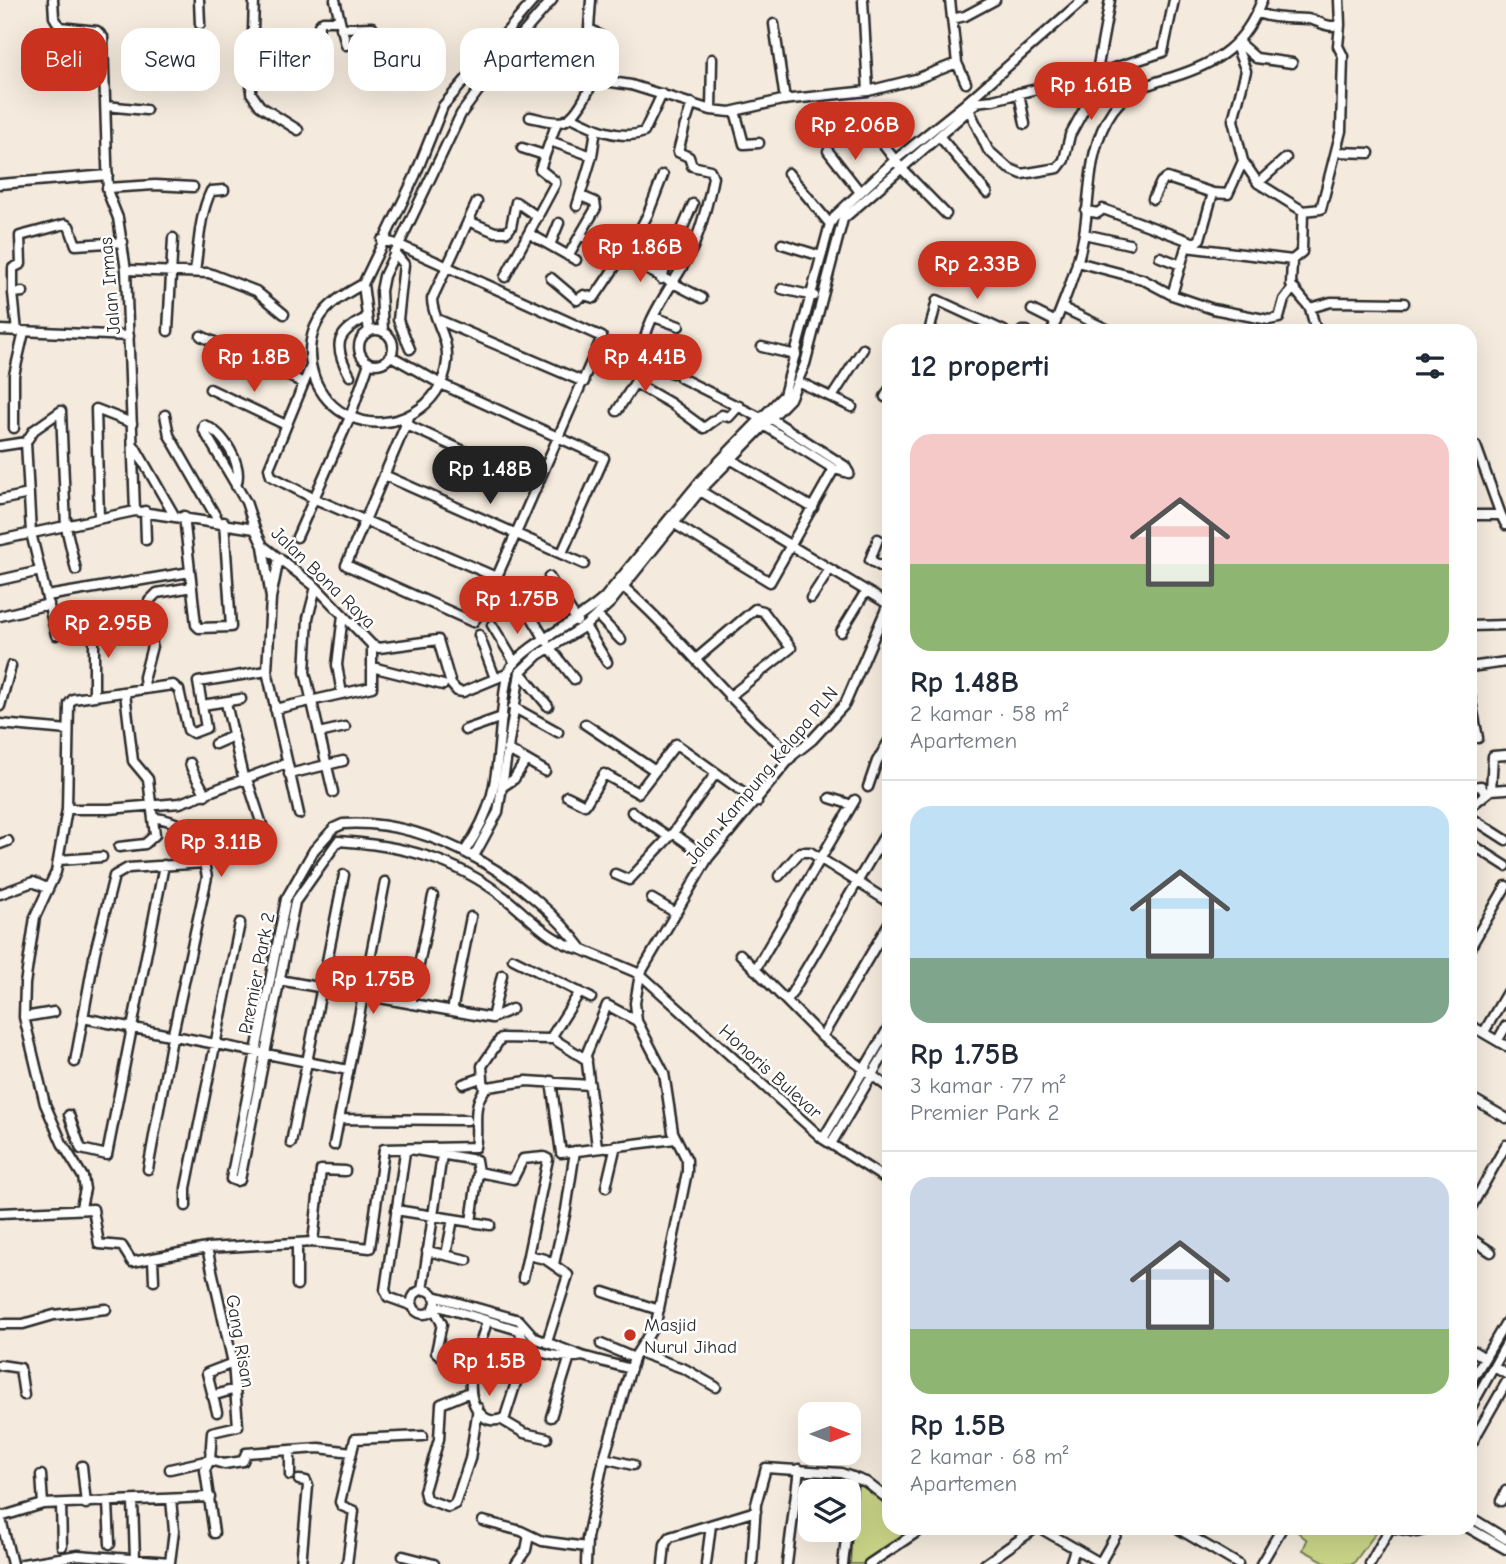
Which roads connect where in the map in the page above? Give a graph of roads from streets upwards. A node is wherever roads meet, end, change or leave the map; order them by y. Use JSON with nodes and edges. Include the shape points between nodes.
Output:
{"nodes":[{"id":1,"x":53,"y":0,"type":"edge"},
{"id":2,"x":199,"y":0,"type":"edge"},
{"id":3,"x":254,"y":0,"type":"edge"},
{"id":4,"x":335,"y":0,"type":"edge"},
{"id":5,"x":534,"y":0,"type":"edge"},
{"id":6,"x":552,"y":0,"type":"edge"},
{"id":7,"x":591,"y":0,"type":"edge"},
{"id":8,"x":863,"y":0,"type":"edge"},
{"id":9,"x":950,"y":0,"type":"edge"},
{"id":10,"x":995,"y":0,"type":"edge"},
{"id":11,"x":1083,"y":0,"type":"edge"},
{"id":12,"x":1110,"y":0,"type":"edge"},
{"id":13,"x":1174,"y":0,"type":"edge"},
{"id":14,"x":1262,"y":0,"type":"edge"},
{"id":15,"x":1339,"y":0,"type":"edge"},
{"id":16,"x":1257,"y":13,"type":"junction"},
{"id":17,"x":953,"y":19,"type":"junction"},
{"id":18,"x":200,"y":24,"type":"dead end"},
{"id":19,"x":340,"y":24,"type":"junction"},
{"id":20,"x":774,"y":24,"type":"dead end"},
{"id":21,"x":1340,"y":25,"type":"junction"},
{"id":22,"x":372,"y":27,"type":"dead end"},
{"id":23,"x":319,"y":28,"type":"edge"},
{"id":24,"x":590,"y":28,"type":"edge"},
{"id":25,"x":1237,"y":44,"type":"junction"},
{"id":26,"x":346,"y":46,"type":"dead end"},
{"id":27,"x":712,"y":59,"type":"dead end"},
{"id":28,"x":957,"y":63,"type":"junction"},
{"id":29,"x":1292,"y":63,"type":"dead end"},
{"id":30,"x":1096,"y":74,"type":"junction"},
{"id":31,"x":966,"y":83,"type":"dead end"},
{"id":32,"x":619,"y":85,"type":"edge"},
{"id":33,"x":587,"y":91,"type":"edge"},
{"id":34,"x":868,"y":91,"type":"junction"},
{"id":35,"x":1018,"y":93,"type":"junction"},
{"id":36,"x":662,"y":94,"type":"junction"},
{"id":37,"x":785,"y":100,"type":"junction"},
{"id":38,"x":692,"y":103,"type":"junction"},
{"id":39,"x":106,"y":106,"type":"junction"},
{"id":40,"x":972,"y":106,"type":"junction"},
{"id":41,"x":146,"y":110,"type":"dead end"},
{"id":42,"x":711,"y":110,"type":"junction"},
{"id":43,"x":735,"y":111,"type":"junction"},
{"id":44,"x":530,"y":117,"type":"dead end"},
{"id":45,"x":571,"y":117,"type":"junction"},
{"id":46,"x":557,"y":122,"type":"junction"},
{"id":47,"x":1026,"y":124,"type":"dead end"},
{"id":48,"x":596,"y":129,"type":"junction"},
{"id":49,"x":299,"y":130,"type":"dead end"},
{"id":50,"x":875,"y":134,"type":"dead end"},
{"id":51,"x":940,"y":138,"type":"junction"},
{"id":52,"x":550,"y":141,"type":"junction"},
{"id":53,"x":759,"y":143,"type":"dead end"},
{"id":54,"x":522,"y":148,"type":"dead end"},
{"id":55,"x":828,"y":151,"type":"dead end"},
{"id":56,"x":1337,"y":152,"type":"junction"},
{"id":57,"x":1369,"y":153,"type":"dead end"},
{"id":58,"x":544,"y":155,"type":"junction"},
{"id":59,"x":592,"y":156,"type":"junction"},
{"id":60,"x":1286,"y":158,"type":"dead end"},
{"id":61,"x":895,"y":160,"type":"junction"},
{"id":62,"x":1243,"y":161,"type":"junction"},
{"id":63,"x":901,"y":168,"type":"junction"},
{"id":64,"x":788,"y":173,"type":"dead end"},
{"id":65,"x":108,"y":175,"type":"junction"},
{"id":66,"x":663,"y":175,"type":"dead end"},
{"id":67,"x":1258,"y":183,"type":"junction"},
{"id":68,"x":0,"y":184,"type":"edge"},
{"id":69,"x":193,"y":187,"type":"dead end"},
{"id":70,"x":107,"y":188,"type":"junction"},
{"id":71,"x":224,"y":190,"type":"dead end"},
{"id":72,"x":860,"y":192,"type":"junction"},
{"id":73,"x":987,"y":192,"type":"dead end"},
{"id":74,"x":1213,"y":193,"type":"junction"},
{"id":75,"x":581,"y":196,"type":"junction"},
{"id":76,"x":1153,"y":199,"type":"dead end"},
{"id":77,"x":477,"y":202,"type":"dead end"},
{"id":78,"x":693,"y":204,"type":"dead end"},
{"id":79,"x":576,"y":206,"type":"dead end"},
{"id":80,"x":1086,"y":211,"type":"junction"},
{"id":81,"x":1303,"y":211,"type":"junction"},
{"id":82,"x":946,"y":214,"type":"dead end"},
{"id":83,"x":538,"y":217,"type":"junction"},
{"id":84,"x":468,"y":220,"type":"junction"},
{"id":85,"x":559,"y":223,"type":"dead end"},
{"id":86,"x":830,"y":224,"type":"junction"},
{"id":87,"x":530,"y":234,"type":"junction"},
{"id":88,"x":1084,"y":234,"type":"junction"},
{"id":89,"x":582,"y":236,"type":"junction"},
{"id":90,"x":173,"y":238,"type":"dead end"},
{"id":91,"x":382,"y":240,"type":"junction"},
{"id":92,"x":123,"y":242,"type":"junction"},
{"id":93,"x":782,"y":244,"type":"dead end"},
{"id":94,"x":1129,"y":244,"type":"dead end"},
{"id":95,"x":550,"y":245,"type":"junction"},
{"id":96,"x":1186,"y":245,"type":"junction"},
{"id":97,"x":396,"y":248,"type":"junction"},
{"id":98,"x":821,"y":257,"type":"junction"},
{"id":99,"x":1160,"y":257,"type":"dead end"},
{"id":100,"x":623,"y":259,"type":"junction"},
{"id":101,"x":1292,"y":260,"type":"junction"},
{"id":102,"x":1077,"y":262,"type":"junction"},
{"id":103,"x":1181,"y":265,"type":"junction"},
{"id":104,"x":445,"y":266,"type":"junction"},
{"id":105,"x":126,"y":270,"type":"junction"},
{"id":106,"x":195,"y":272,"type":"junction"},
{"id":107,"x":170,"y":274,"type":"junction"},
{"id":108,"x":505,"y":277,"type":"dead end"},
{"id":109,"x":551,"y":278,"type":"dead end"},
{"id":110,"x":661,"y":279,"type":"junction"},
{"id":111,"x":363,"y":284,"type":"junction"},
{"id":112,"x":672,"y":285,"type":"junction"},
{"id":113,"x":1293,"y":288,"type":"junction"},
{"id":114,"x":782,"y":289,"type":"dead end"},
{"id":115,"x":810,"y":295,"type":"junction"},
{"id":116,"x":1172,"y":295,"type":"junction"},
{"id":117,"x":702,"y":298,"type":"dead end"},
{"id":118,"x":820,"y":298,"type":"junction"},
{"id":119,"x":1404,"y":303,"type":"dead end"},
{"id":120,"x":1310,"y":308,"type":"junction"},
{"id":121,"x":1063,"y":309,"type":"junction"},
{"id":122,"x":1032,"y":310,"type":"dead end"},
{"id":123,"x":284,"y":314,"type":"dead end"},
{"id":124,"x":654,"y":317,"type":"junction"},
{"id":125,"x":366,"y":318,"type":"junction"},
{"id":126,"x":439,"y":320,"type":"junction"},
{"id":127,"x":930,"y":324,"type":"edge"},
{"id":128,"x":989,"y":324,"type":"edge"},
{"id":129,"x":1050,"y":324,"type":"edge"},
{"id":130,"x":1056,"y":324,"type":"edge"},
{"id":131,"x":1096,"y":324,"type":"edge"},
{"id":132,"x":1314,"y":324,"type":"edge"},
{"id":133,"x":679,"y":326,"type":"dead end"},
{"id":134,"x":400,"y":327,"type":"junction"},
{"id":135,"x":383,"y":328,"type":"junction"},
{"id":136,"x":0,"y":330,"type":"edge"},
{"id":137,"x":168,"y":331,"type":"dead end"},
{"id":138,"x":20,"y":332,"type":"junction"},
{"id":139,"x":369,"y":332,"type":"junction"},
{"id":140,"x":201,"y":335,"type":"dead end"},
{"id":141,"x":129,"y":336,"type":"junction"},
{"id":142,"x":762,"y":346,"type":"dead end"},
{"id":143,"x":410,"y":349,"type":"dead end"},
{"id":144,"x":863,"y":349,"type":"dead end"},
{"id":145,"x":796,"y":355,"type":"junction"},
{"id":146,"x":391,"y":356,"type":"junction"},
{"id":147,"x":648,"y":362,"type":"junction"},
{"id":148,"x":369,"y":363,"type":"junction"},
{"id":149,"x":311,"y":367,"type":"junction"},
{"id":150,"x":672,"y":373,"type":"dead end"},
{"id":151,"x":350,"y":376,"type":"dead end"},
{"id":152,"x":681,"y":377,"type":"dead end"},
{"id":153,"x":584,"y":382,"type":"junction"},
{"id":154,"x":799,"y":382,"type":"junction"},
{"id":155,"x":304,"y":383,"type":"junction"},
{"id":156,"x":635,"y":383,"type":"junction"},
{"id":157,"x":442,"y":384,"type":"junction"},
{"id":158,"x":210,"y":389,"type":"dead end"},
{"id":159,"x":832,"y":397,"type":"junction"},
{"id":160,"x":738,"y":406,"type":"junction"},
{"id":161,"x":852,"y":407,"type":"dead end"},
{"id":162,"x":617,"y":411,"type":"dead end"},
{"id":163,"x":165,"y":415,"type":"dead end"},
{"id":164,"x":351,"y":417,"type":"junction"},
{"id":165,"x":764,"y":420,"type":"junction"},
{"id":166,"x":407,"y":421,"type":"junction"},
{"id":167,"x":132,"y":423,"type":"junction"},
{"id":168,"x":286,"y":425,"type":"junction"},
{"id":169,"x":14,"y":428,"type":"dead end"},
{"id":170,"x":558,"y":436,"type":"junction"},
{"id":171,"x":26,"y":442,"type":"junction"},
{"id":172,"x":133,"y":444,"type":"junction"},
{"id":173,"x":0,"y":446,"type":"edge"},
{"id":174,"x":1477,"y":449,"type":"edge"},
{"id":175,"x":732,"y":460,"type":"junction"},
{"id":176,"x":834,"y":469,"type":"junction"},
{"id":177,"x":384,"y":475,"type":"junction"},
{"id":178,"x":538,"y":485,"type":"junction"},
{"id":179,"x":236,"y":486,"type":"junction"},
{"id":180,"x":697,"y":489,"type":"junction"},
{"id":181,"x":29,"y":494,"type":"junction"},
{"id":182,"x":313,"y":498,"type":"junction"},
{"id":183,"x":0,"y":500,"type":"edge"},
{"id":184,"x":813,"y":508,"type":"junction"},
{"id":185,"x":140,"y":511,"type":"junction"},
{"id":186,"x":174,"y":515,"type":"junction"},
{"id":187,"x":1477,"y":515,"type":"edge"},
{"id":188,"x":1501,"y":515,"type":"junction"},
{"id":189,"x":184,"y":516,"type":"junction"},
{"id":190,"x":99,"y":518,"type":"junction"},
{"id":191,"x":365,"y":519,"type":"junction"},
{"id":192,"x":221,"y":522,"type":"junction"},
{"id":193,"x":673,"y":523,"type":"junction"},
{"id":194,"x":1506,"y":525,"type":"edge"},
{"id":195,"x":66,"y":527,"type":"junction"},
{"id":196,"x":255,"y":529,"type":"junction"},
{"id":197,"x":31,"y":533,"type":"junction"},
{"id":198,"x":516,"y":534,"type":"junction"},
{"id":199,"x":297,"y":537,"type":"dead end"},
{"id":200,"x":878,"y":539,"type":"dead end"},
{"id":201,"x":0,"y":540,"type":"edge"},
{"id":202,"x":146,"y":540,"type":"dead end"},
{"id":203,"x":263,"y":546,"type":"junction"},
{"id":204,"x":793,"y":546,"type":"junction"},
{"id":205,"x":562,"y":553,"type":"junction"},
{"id":206,"x":279,"y":558,"type":"junction"},
{"id":207,"x":584,"y":564,"type":"dead end"},
{"id":208,"x":882,"y":567,"type":"edge"},
{"id":209,"x":830,"y":569,"type":"junction"},
{"id":210,"x":76,"y":570,"type":"dead end"},
{"id":211,"x":40,"y":571,"type":"junction"},
{"id":212,"x":190,"y":572,"type":"junction"},
{"id":213,"x":549,"y":577,"type":"dead end"},
{"id":214,"x":496,"y":578,"type":"junction"},
{"id":215,"x":0,"y":580,"type":"edge"},
{"id":216,"x":621,"y":584,"type":"junction"},
{"id":217,"x":192,"y":587,"type":"junction"},
{"id":218,"x":316,"y":587,"type":"junction"},
{"id":219,"x":866,"y":591,"type":"junction"},
{"id":220,"x":271,"y":598,"type":"junction"},
{"id":221,"x":520,"y":598,"type":"dead end"},
{"id":222,"x":811,"y":598,"type":"dead end"},
{"id":223,"x":882,"y":599,"type":"edge"},
{"id":224,"x":48,"y":600,"type":"junction"},
{"id":225,"x":342,"y":615,"type":"junction"},
{"id":226,"x":597,"y":615,"type":"junction"},
{"id":227,"x":0,"y":616,"type":"edge"},
{"id":228,"x":882,"y":619,"type":"edge"},
{"id":229,"x":581,"y":624,"type":"junction"},
{"id":230,"x":94,"y":625,"type":"dead end"},
{"id":231,"x":492,"y":625,"type":"dead end"},
{"id":232,"x":1506,"y":625,"type":"edge"},
{"id":233,"x":1477,"y":626,"type":"edge"},
{"id":234,"x":841,"y":632,"type":"dead end"},
{"id":235,"x":56,"y":635,"type":"dead end"},
{"id":236,"x":479,"y":635,"type":"dead end"},
{"id":237,"x":621,"y":640,"type":"dead end"},
{"id":238,"x":548,"y":644,"type":"junction"},
{"id":239,"x":372,"y":645,"type":"junction"},
{"id":240,"x":696,"y":659,"type":"junction"},
{"id":241,"x":607,"y":662,"type":"dead end"},
{"id":242,"x":1506,"y":662,"type":"edge"},
{"id":243,"x":515,"y":663,"type":"junction"},
{"id":244,"x":10,"y":666,"type":"dead end"},
{"id":245,"x":1477,"y":666,"type":"edge"},
{"id":246,"x":372,"y":667,"type":"junction"},
{"id":247,"x":267,"y":671,"type":"junction"},
{"id":248,"x":520,"y":672,"type":"junction"},
{"id":249,"x":509,"y":673,"type":"junction"},
{"id":250,"x":495,"y":678,"type":"junction"},
{"id":251,"x":573,"y":679,"type":"dead end"},
{"id":252,"x":443,"y":685,"type":"dead end"},
{"id":253,"x":145,"y":687,"type":"junction"},
{"id":254,"x":125,"y":693,"type":"junction"},
{"id":255,"x":342,"y":694,"type":"junction"},
{"id":256,"x":94,"y":696,"type":"junction"},
{"id":257,"x":729,"y":697,"type":"junction"},
{"id":258,"x":242,"y":699,"type":"dead end"},
{"id":259,"x":311,"y":701,"type":"junction"},
{"id":260,"x":226,"y":703,"type":"junction"},
{"id":261,"x":202,"y":705,"type":"junction"},
{"id":262,"x":0,"y":706,"type":"edge"},
{"id":263,"x":548,"y":706,"type":"dead end"},
{"id":264,"x":513,"y":707,"type":"junction"},
{"id":265,"x":275,"y":709,"type":"junction"},
{"id":266,"x":504,"y":721,"type":"junction"},
{"id":267,"x":585,"y":723,"type":"dead end"},
{"id":268,"x":0,"y":724,"type":"edge"},
{"id":269,"x":345,"y":727,"type":"dead end"},
{"id":270,"x":68,"y":730,"type":"junction"},
{"id":271,"x":465,"y":730,"type":"dead end"},
{"id":272,"x":558,"y":732,"type":"dead end"},
{"id":273,"x":319,"y":733,"type":"junction"},
{"id":274,"x":1477,"y":733,"type":"edge"},
{"id":275,"x":233,"y":736,"type":"junction"},
{"id":276,"x":1478,"y":738,"type":"dead end"},
{"id":277,"x":215,"y":744,"type":"dead end"},
{"id":278,"x":507,"y":749,"type":"junction"},
{"id":279,"x":882,"y":753,"type":"edge"},
{"id":280,"x":793,"y":755,"type":"junction"},
{"id":281,"x":1506,"y":755,"type":"edge"},
{"id":282,"x":526,"y":760,"type":"junction"},
{"id":283,"x":342,"y":761,"type":"dead end"},
{"id":284,"x":190,"y":763,"type":"dead end"},
{"id":285,"x":287,"y":763,"type":"junction"},
{"id":286,"x":326,"y":765,"type":"junction"},
{"id":287,"x":654,"y":770,"type":"junction"},
{"id":288,"x":545,"y":771,"type":"dead end"},
{"id":289,"x":289,"y":774,"type":"junction"},
{"id":290,"x":716,"y":774,"type":"junction"},
{"id":291,"x":246,"y":780,"type":"junction"},
{"id":292,"x":1477,"y":786,"type":"edge"},
{"id":293,"x":502,"y":787,"type":"junction"},
{"id":294,"x":868,"y":787,"type":"dead end"},
{"id":295,"x":1506,"y":789,"type":"edge"},
{"id":296,"x":332,"y":792,"type":"dead end"},
{"id":297,"x":1488,"y":792,"type":"junction"},
{"id":298,"x":205,"y":795,"type":"junction"},
{"id":299,"x":567,"y":796,"type":"dead end"},
{"id":300,"x":830,"y":798,"type":"dead end"},
{"id":301,"x":1477,"y":800,"type":"edge"},
{"id":302,"x":757,"y":802,"type":"junction"},
{"id":303,"x":153,"y":806,"type":"junction"},
{"id":304,"x":67,"y":809,"type":"junction"},
{"id":305,"x":632,"y":812,"type":"dead end"},
{"id":306,"x":299,"y":814,"type":"dead end"},
{"id":307,"x":154,"y":818,"type":"junction"},
{"id":308,"x":1477,"y":822,"type":"edge"},
{"id":309,"x":262,"y":828,"type":"dead end"},
{"id":310,"x":334,"y":828,"type":"junction"},
{"id":311,"x":671,"y":835,"type":"junction"},
{"id":312,"x":882,"y":840,"type":"edge"},
{"id":313,"x":338,"y":841,"type":"junction"},
{"id":314,"x":1506,"y":841,"type":"edge"},
{"id":315,"x":192,"y":844,"type":"dead end"},
{"id":316,"x":119,"y":847,"type":"dead end"},
{"id":317,"x":1477,"y":847,"type":"edge"},
{"id":318,"x":465,"y":850,"type":"junction"},
{"id":319,"x":474,"y":856,"type":"junction"},
{"id":320,"x":102,"y":857,"type":"dead end"},
{"id":321,"x":708,"y":858,"type":"junction"},
{"id":322,"x":820,"y":858,"type":"junction"},
{"id":323,"x":59,"y":860,"type":"junction"},
{"id":324,"x":164,"y":865,"type":"junction"},
{"id":325,"x":1506,"y":866,"type":"edge"},
{"id":326,"x":344,"y":874,"type":"dead end"},
{"id":327,"x":615,"y":874,"type":"dead end"},
{"id":328,"x":779,"y":876,"type":"dead end"},
{"id":329,"x":857,"y":881,"type":"junction"},
{"id":330,"x":385,"y":882,"type":"dead end"},
{"id":331,"x":1506,"y":886,"type":"edge"},
{"id":332,"x":47,"y":888,"type":"junction"},
{"id":333,"x":0,"y":894,"type":"edge"},
{"id":334,"x":433,"y":896,"type":"dead end"},
{"id":335,"x":882,"y":897,"type":"edge"},
{"id":336,"x":533,"y":899,"type":"junction"},
{"id":337,"x":652,"y":900,"type":"dead end"},
{"id":338,"x":519,"y":911,"type":"junction"},
{"id":339,"x":676,"y":913,"type":"junction"},
{"id":340,"x":471,"y":917,"type":"dead end"},
{"id":341,"x":240,"y":923,"type":"dead end"},
{"id":342,"x":882,"y":935,"type":"edge"},
{"id":343,"x":1477,"y":935,"type":"edge"},
{"id":344,"x":583,"y":950,"type":"junction"},
{"id":345,"x":740,"y":954,"type":"dead end"},
{"id":346,"x":513,"y":959,"type":"dead end"},
{"id":347,"x":755,"y":970,"type":"junction"},
{"id":348,"x":640,"y":974,"type":"junction"},
{"id":349,"x":502,"y":975,"type":"dead end"},
{"id":350,"x":279,"y":980,"type":"junction"},
{"id":351,"x":321,"y":988,"type":"junction"},
{"id":352,"x":580,"y":992,"type":"junction"},
{"id":353,"x":1506,"y":994,"type":"edge"},
{"id":354,"x":363,"y":995,"type":"junction"},
{"id":355,"x":591,"y":998,"type":"dead end"},
{"id":356,"x":787,"y":1001,"type":"junction"},
{"id":357,"x":411,"y":1004,"type":"junction"},
{"id":358,"x":512,"y":1009,"type":"dead end"},
{"id":359,"x":452,"y":1011,"type":"junction"},
{"id":360,"x":54,"y":1012,"type":"dead end"},
{"id":361,"x":24,"y":1017,"type":"junction"},
{"id":362,"x":83,"y":1018,"type":"junction"},
{"id":363,"x":492,"y":1018,"type":"junction"},
{"id":364,"x":637,"y":1021,"type":"junction"},
{"id":365,"x":1506,"y":1026,"type":"edge"},
{"id":366,"x":1477,"y":1028,"type":"edge"},
{"id":367,"x":132,"y":1030,"type":"junction"},
{"id":368,"x":1484,"y":1032,"type":"junction"},
{"id":369,"x":822,"y":1037,"type":"junction"},
{"id":370,"x":172,"y":1038,"type":"junction"},
{"id":371,"x":552,"y":1038,"type":"junction"},
{"id":372,"x":882,"y":1039,"type":"edge"},
{"id":373,"x":1498,"y":1040,"type":"junction"},
{"id":374,"x":215,"y":1046,"type":"junction"},
{"id":375,"x":1506,"y":1046,"type":"edge"},
{"id":376,"x":260,"y":1054,"type":"junction"},
{"id":377,"x":882,"y":1058,"type":"edge"},
{"id":378,"x":587,"y":1060,"type":"junction"},
{"id":379,"x":75,"y":1062,"type":"dead end"},
{"id":380,"x":307,"y":1062,"type":"junction"},
{"id":381,"x":348,"y":1070,"type":"junction"},
{"id":382,"x":863,"y":1070,"type":"junction"},
{"id":383,"x":872,"y":1076,"type":"junction"},
{"id":384,"x":482,"y":1081,"type":"junction"},
{"id":385,"x":551,"y":1081,"type":"junction"},
{"id":386,"x":882,"y":1083,"type":"edge"},
{"id":387,"x":463,"y":1084,"type":"dead end"},
{"id":388,"x":590,"y":1085,"type":"junction"},
{"id":389,"x":1477,"y":1101,"type":"edge"},
{"id":390,"x":69,"y":1115,"type":"dead end"},
{"id":391,"x":1506,"y":1118,"type":"edge"},
{"id":392,"x":339,"y":1119,"type":"junction"},
{"id":393,"x":467,"y":1120,"type":"dead end"},
{"id":394,"x":675,"y":1139,"type":"junction"},
{"id":395,"x":827,"y":1142,"type":"junction"},
{"id":396,"x":291,"y":1143,"type":"dead end"},
{"id":397,"x":334,"y":1145,"type":"dead end"},
{"id":398,"x":616,"y":1145,"type":"junction"},
{"id":399,"x":1506,"y":1145,"type":"edge"},
{"id":400,"x":597,"y":1147,"type":"junction"},
{"id":401,"x":575,"y":1151,"type":"junction"},
{"id":402,"x":442,"y":1155,"type":"junction"},
{"id":403,"x":148,"y":1169,"type":"dead end"},
{"id":404,"x":345,"y":1171,"type":"dead end"},
{"id":405,"x":478,"y":1172,"type":"junction"},
{"id":406,"x":882,"y":1177,"type":"edge"},
{"id":407,"x":606,"y":1187,"type":"dead end"},
{"id":408,"x":1477,"y":1197,"type":"edge"},
{"id":409,"x":186,"y":1206,"type":"dead end"},
{"id":410,"x":81,"y":1207,"type":"junction"},
{"id":411,"x":396,"y":1210,"type":"junction"},
{"id":412,"x":0,"y":1213,"type":"edge"},
{"id":413,"x":433,"y":1215,"type":"junction"},
{"id":414,"x":453,"y":1219,"type":"junction"},
{"id":415,"x":471,"y":1222,"type":"junction"},
{"id":416,"x":490,"y":1225,"type":"dead end"},
{"id":417,"x":313,"y":1242,"type":"junction"},
{"id":418,"x":1477,"y":1243,"type":"edge"},
{"id":419,"x":298,"y":1244,"type":"junction"},
{"id":420,"x":207,"y":1248,"type":"junction"},
{"id":421,"x":428,"y":1251,"type":"junction"},
{"id":422,"x":1491,"y":1252,"type":"dead end"},
{"id":423,"x":446,"y":1255,"type":"junction"},
{"id":424,"x":528,"y":1255,"type":"junction"},
{"id":425,"x":153,"y":1259,"type":"junction"},
{"id":426,"x":467,"y":1260,"type":"dead end"},
{"id":427,"x":554,"y":1264,"type":"junction"},
{"id":428,"x":523,"y":1278,"type":"dead end"},
{"id":429,"x":154,"y":1281,"type":"dead end"},
{"id":430,"x":297,"y":1285,"type":"dead end"},
{"id":431,"x":604,"y":1292,"type":"dead end"},
{"id":432,"x":430,"y":1300,"type":"junction"},
{"id":433,"x":410,"y":1303,"type":"junction"},
{"id":434,"x":106,"y":1309,"type":"dead end"},
{"id":435,"x":659,"y":1310,"type":"junction"},
{"id":436,"x":487,"y":1321,"type":"junction"},
{"id":437,"x":1506,"y":1322,"type":"edge"},
{"id":438,"x":0,"y":1324,"type":"edge"},
{"id":439,"x":547,"y":1342,"type":"junction"},
{"id":440,"x":601,"y":1343,"type":"dead end"},
{"id":441,"x":527,"y":1345,"type":"junction"},
{"id":442,"x":1506,"y":1345,"type":"edge"},
{"id":443,"x":571,"y":1353,"type":"junction"},
{"id":444,"x":1477,"y":1353,"type":"edge"},
{"id":445,"x":636,"y":1355,"type":"junction"},
{"id":446,"x":1485,"y":1358,"type":"junction"},
{"id":447,"x":233,"y":1363,"type":"junction"},
{"id":448,"x":0,"y":1365,"type":"edge"},
{"id":449,"x":631,"y":1369,"type":"junction"},
{"id":450,"x":1492,"y":1370,"type":"junction"},
{"id":451,"x":473,"y":1371,"type":"junction"},
{"id":452,"x":1477,"y":1371,"type":"edge"},
{"id":453,"x":1506,"y":1374,"type":"edge"},
{"id":454,"x":1506,"y":1383,"type":"edge"},
{"id":455,"x":716,"y":1387,"type":"dead end"},
{"id":456,"x":235,"y":1389,"type":"junction"},
{"id":457,"x":470,"y":1392,"type":"junction"},
{"id":458,"x":24,"y":1395,"type":"dead end"},
{"id":459,"x":212,"y":1396,"type":"junction"},
{"id":460,"x":1477,"y":1397,"type":"edge"},
{"id":461,"x":478,"y":1408,"type":"junction"},
{"id":462,"x":217,"y":1412,"type":"dead end"},
{"id":463,"x":551,"y":1417,"type":"dead end"},
{"id":464,"x":502,"y":1420,"type":"junction"},
{"id":465,"x":1477,"y":1434,"type":"edge"},
{"id":466,"x":423,"y":1436,"type":"dead end"},
{"id":467,"x":547,"y":1438,"type":"dead end"},
{"id":468,"x":290,"y":1451,"type":"junction"},
{"id":469,"x":352,"y":1452,"type":"junction"},
{"id":470,"x":604,"y":1458,"type":"junction"},
{"id":471,"x":210,"y":1460,"type":"junction"},
{"id":472,"x":633,"y":1465,"type":"dead end"},
{"id":473,"x":82,"y":1466,"type":"dead end"},
{"id":474,"x":170,"y":1469,"type":"dead end"},
{"id":475,"x":799,"y":1469,"type":"junction"},
{"id":476,"x":41,"y":1475,"type":"dead end"},
{"id":477,"x":290,"y":1475,"type":"dead end"},
{"id":478,"x":853,"y":1476,"type":"junction"},
{"id":479,"x":853,"y":1479,"type":"edge"},
{"id":480,"x":299,"y":1480,"type":"dead end"},
{"id":481,"x":1506,"y":1491,"type":"edge"},
{"id":482,"x":882,"y":1494,"type":"edge"},
{"id":483,"x":210,"y":1497,"type":"junction"},
{"id":484,"x":171,"y":1499,"type":"junction"},
{"id":485,"x":1501,"y":1501,"type":"dead end"},
{"id":486,"x":132,"y":1502,"type":"junction"},
{"id":487,"x":108,"y":1503,"type":"junction"},
{"id":488,"x":43,"y":1504,"type":"junction"},
{"id":489,"x":61,"y":1504,"type":"junction"},
{"id":490,"x":86,"y":1504,"type":"junction"},
{"id":491,"x":756,"y":1511,"type":"junction"},
{"id":492,"x":0,"y":1516,"type":"edge"},
{"id":493,"x":483,"y":1521,"type":"dead end"},
{"id":494,"x":1477,"y":1521,"type":"edge"},
{"id":495,"x":711,"y":1525,"type":"junction"},
{"id":496,"x":214,"y":1533,"type":"dead end"},
{"id":497,"x":1477,"y":1533,"type":"edge"},
{"id":498,"x":529,"y":1535,"type":"junction"},
{"id":499,"x":910,"y":1535,"type":"edge"},
{"id":500,"x":1028,"y":1535,"type":"edge"},
{"id":501,"x":1050,"y":1535,"type":"edge"},
{"id":502,"x":1116,"y":1535,"type":"edge"},
{"id":503,"x":1189,"y":1535,"type":"edge"},
{"id":504,"x":1278,"y":1535,"type":"edge"},
{"id":505,"x":1389,"y":1535,"type":"edge"},
{"id":506,"x":1506,"y":1539,"type":"edge"},
{"id":507,"x":846,"y":1542,"type":"edge"},
{"id":508,"x":110,"y":1544,"type":"dead end"},
{"id":509,"x":62,"y":1546,"type":"dead end"},
{"id":510,"x":4,"y":1547,"type":"edge"},
{"id":511,"x":586,"y":1547,"type":"junction"},
{"id":512,"x":1075,"y":1549,"type":"junction"},
{"id":513,"x":1506,"y":1549,"type":"edge"},
{"id":514,"x":403,"y":1556,"type":"dead end"},
{"id":515,"x":135,"y":1559,"type":"junction"},
{"id":516,"x":1101,"y":1563,"type":"edge"},
{"id":517,"x":12,"y":1564,"type":"edge"},
{"id":518,"x":23,"y":1564,"type":"edge"},
{"id":519,"x":300,"y":1564,"type":"edge"},
{"id":520,"x":346,"y":1564,"type":"edge"},
{"id":521,"x":434,"y":1564,"type":"edge"},
{"id":522,"x":516,"y":1564,"type":"edge"},
{"id":523,"x":586,"y":1564,"type":"edge"},
{"id":524,"x":663,"y":1564,"type":"edge"},
{"id":525,"x":706,"y":1564,"type":"edge"},
{"id":526,"x":752,"y":1564,"type":"edge"},
{"id":527,"x":787,"y":1564,"type":"edge"},
{"id":528,"x":843,"y":1564,"type":"edge"},
{"id":529,"x":869,"y":1564,"type":"edge"},
{"id":530,"x":985,"y":1564,"type":"edge"},
{"id":531,"x":1070,"y":1564,"type":"edge"},
{"id":532,"x":1238,"y":1564,"type":"edge"},
{"id":533,"x":1261,"y":1564,"type":"edge"},
{"id":534,"x":1370,"y":1564,"type":"edge"}],
"edges":[{"from":1,"to":39,"type":"street","name":"Jalan Irmas","via":[[60,27],[102,35]]},
{"from":2,"to":18,"type":"street"},
{"from":3,"to":49,"type":"street","via":[[251,93],[260,106]]},
{"from":4,"to":19,"type":"street"},
{"from":5,"to":91,"type":"street","via":[[443,106],[415,176]]},
{"from":6,"to":97,"type":"street","via":[[461,114]]},
{"from":7,"to":24,"type":"street"},
{"from":8,"to":34,"type":"street"},
{"from":9,"to":17,"type":"street"},
{"from":10,"to":17,"type":"street"},
{"from":11,"to":40,"type":"street"},
{"from":12,"to":30,"type":"street"},
{"from":13,"to":30,"type":"street","via":[[1163,52]]},
{"from":14,"to":16,"type":"street"},
{"from":15,"to":21,"type":"street"},
{"from":16,"to":21,"type":"street","via":[[1276,19],[1312,20],[1329,27]]},
{"from":16,"to":25,"type":"street"},
{"from":17,"to":28,"type":"street"},
{"from":19,"to":22,"type":"street"},
{"from":19,"to":23,"type":"street","via":[[323,21]]},
{"from":19,"to":26,"type":"street"},
{"from":20,"to":37,"type":"street"},
{"from":21,"to":56,"type":"street","via":[[1338,46],[1343,55]]},
{"from":25,"to":29,"type":"street","via":[[1256,58]]},
{"from":25,"to":62,"type":"street","via":[[1247,72],[1233,120]]},
{"from":25,"to":80,"type":"street","via":[[1191,70],[1143,86],[1114,109],[1093,158]]},
{"from":27,"to":42,"type":"street"},
{"from":28,"to":31,"type":"street"},
{"from":28,"to":34,"type":"street"},
{"from":30,"to":35,"type":"street"},
{"from":30,"to":40,"type":"street","via":[[1093,93],[1070,135],[1064,160],[1051,170],[1022,174],[1008,167],[988,150]]},
{"from":32,"to":36,"type":"street"},
{"from":33,"to":45,"type":"street"},
{"from":34,"to":37,"type":"street"},
{"from":35,"to":40,"type":"street"},
{"from":35,"to":47,"type":"street"},
{"from":36,"to":38,"type":"street"},
{"from":36,"to":48,"type":"street","via":[[643,133],[631,136]]},
{"from":37,"to":43,"type":"street"},
{"from":38,"to":42,"type":"street"},
{"from":38,"to":112,"type":"street","via":[[678,152],[689,157],[692,166],[710,170],[713,177],[694,246]]},
{"from":39,"to":41,"type":"street"},
{"from":39,"to":65,"type":"street","name":"Jalan Irmas"},
{"from":40,"to":51,"type":"street"},
{"from":40,"to":61,"type":"street"},
{"from":42,"to":43,"type":"street"},
{"from":43,"to":53,"type":"street","via":[[744,144]]},
{"from":44,"to":46,"type":"street"},
{"from":45,"to":46,"type":"street"},
{"from":45,"to":48,"type":"street"},
{"from":46,"to":52,"type":"street"},
{"from":48,"to":59,"type":"street"},
{"from":50,"to":61,"type":"street"},
{"from":51,"to":63,"type":"street"},
{"from":51,"to":73,"type":"street"},
{"from":52,"to":58,"type":"street"},
{"from":52,"to":59,"type":"street"},
{"from":54,"to":58,"type":"street"},
{"from":55,"to":72,"type":"street"},
{"from":56,"to":57,"type":"street"},
{"from":56,"to":81,"type":"street","via":[[1321,209]]},
{"from":58,"to":83,"type":"street","via":[[540,171],[555,182]]},
{"from":59,"to":75,"type":"street"},
{"from":60,"to":67,"type":"street"},
{"from":61,"to":63,"type":"street"},
{"from":61,"to":72,"type":"street"},
{"from":62,"to":67,"type":"street"},
{"from":62,"to":74,"type":"street","via":[[1228,194]]},
{"from":63,"to":82,"type":"street"},
{"from":63,"to":118,"type":"street","via":[[843,219]]},
{"from":64,"to":86,"type":"street"},
{"from":65,"to":68,"type":"street"},
{"from":65,"to":70,"type":"street","name":"Jalan Irmas"},
{"from":66,"to":100,"type":"street"},
{"from":67,"to":81,"type":"street"},
{"from":69,"to":70,"type":"street"},
{"from":70,"to":92,"type":"street","name":"Jalan Irmas"},
{"from":71,"to":106,"type":"street","via":[[209,195]]},
{"from":72,"to":86,"type":"street"},
{"from":74,"to":76,"type":"street","via":[[1167,178]]},
{"from":74,"to":96,"type":"street","via":[[1200,239]]},
{"from":75,"to":79,"type":"street"},
{"from":75,"to":89,"type":"street","via":[[597,204]]},
{"from":77,"to":84,"type":"street"},
{"from":78,"to":110,"type":"street"},
{"from":80,"to":88,"type":"street"},
{"from":80,"to":96,"type":"street","via":[[1108,210],[1158,228]]},
{"from":81,"to":101,"type":"street","via":[[1302,252]]},
{"from":83,"to":84,"type":"street","via":[[516,202],[507,232],[495,232]]},
{"from":83,"to":87,"type":"street"},
{"from":84,"to":104,"type":"street"},
{"from":85,"to":95,"type":"street"},
{"from":86,"to":98,"type":"street"},
{"from":87,"to":95,"type":"street"},
{"from":87,"to":108,"type":"street"},
{"from":88,"to":94,"type":"street"},
{"from":88,"to":102,"type":"street"},
{"from":89,"to":95,"type":"street","via":[[572,258]]},
{"from":89,"to":100,"type":"street"},
{"from":90,"to":107,"type":"street"},
{"from":91,"to":97,"type":"street"},
{"from":91,"to":111,"type":"street"},
{"from":92,"to":105,"type":"street","name":"Jalan Irmas"},
{"from":92,"to":138,"type":"street","via":[[76,245],[65,224],[20,236],[21,264],[13,270]]},
{"from":93,"to":98,"type":"street"},
{"from":96,"to":101,"type":"street"},
{"from":96,"to":103,"type":"street"},
{"from":97,"to":104,"type":"street"},
{"from":97,"to":134,"type":"street","via":[[404,264]]},
{"from":97,"to":135,"type":"street","via":[[381,291]]},
{"from":98,"to":115,"type":"street"},
{"from":99,"to":103,"type":"street"},
{"from":100,"to":109,"type":"street","via":[[594,298],[584,295],[577,300]]},
{"from":100,"to":110,"type":"street"},
{"from":101,"to":113,"type":"street"},
{"from":102,"to":116,"type":"street","via":[[1142,279]]},
{"from":102,"to":121,"type":"street"},
{"from":103,"to":116,"type":"street"},
{"from":104,"to":126,"type":"street","via":[[432,299]]},
{"from":104,"to":153,"type":"street","via":[[599,334],[602,342]]},
{"from":105,"to":107,"type":"street"},
{"from":105,"to":141,"type":"street","name":"Jalan Irmas"},
{"from":106,"to":107,"type":"street"},
{"from":106,"to":123,"type":"street","via":[[256,291]]},
{"from":107,"to":137,"type":"street"},
{"from":110,"to":112,"type":"street"},
{"from":111,"to":125,"type":"street"},
{"from":111,"to":149,"type":"street","via":[[330,305],[318,321],[312,335]]},
{"from":112,"to":117,"type":"street"},
{"from":112,"to":124,"type":"street"},
{"from":113,"to":116,"type":"street","via":[[1275,320],[1213,309]]},
{"from":113,"to":120,"type":"street"},
{"from":114,"to":115,"type":"street"},
{"from":115,"to":118,"type":"street"},
{"from":115,"to":145,"type":"street"},
{"from":118,"to":154,"type":"street"},
{"from":119,"to":120,"type":"street","via":[[1331,302]]},
{"from":120,"to":132,"type":"street"},
{"from":121,"to":130,"type":"street"},
{"from":121,"to":131,"type":"street"},
{"from":122,"to":129,"type":"street"},
{"from":124,"to":133,"type":"street"},
{"from":124,"to":147,"type":"street","via":[[643,355]]},
{"from":125,"to":139,"type":"street"},
{"from":125,"to":151,"type":"street","via":[[341,335],[341,360]]},
{"from":126,"to":153,"type":"street"},
{"from":126,"to":157,"type":"street","via":[[447,361]]},
{"from":127,"to":128,"type":"street","via":[[937,300]]},
{"from":134,"to":135,"type":"street"},
{"from":134,"to":143,"type":"street"},
{"from":135,"to":139,"type":"street"},
{"from":135,"to":146,"type":"street","via":[[392,342]]},
{"from":136,"to":138,"type":"street"},
{"from":138,"to":141,"type":"street"},
{"from":138,"to":169,"type":"street"},
{"from":139,"to":148,"type":"street","via":[[358,347]]},
{"from":140,"to":155,"type":"street"},
{"from":141,"to":167,"type":"street","name":"Jalan Irmas"},
{"from":142,"to":145,"type":"street"},
{"from":144,"to":159,"type":"street"},
{"from":145,"to":165,"type":"street","via":[[785,395]]},
{"from":146,"to":148,"type":"street","via":[[381,364]]},
{"from":146,"to":157,"type":"street"},
{"from":147,"to":150,"type":"street"},
{"from":147,"to":156,"type":"street"},
{"from":148,"to":164,"type":"street"},
{"from":149,"to":155,"type":"street"},
{"from":149,"to":164,"type":"street","via":[[326,398]]},
{"from":152,"to":160,"type":"street"},
{"from":153,"to":170,"type":"street"},
{"from":154,"to":159,"type":"street"},
{"from":154,"to":165,"type":"street","via":[[790,399]]},
{"from":155,"to":168,"type":"street"},
{"from":156,"to":160,"type":"street","via":[[704,428],[722,415],[729,417]]},
{"from":156,"to":162,"type":"street"},
{"from":157,"to":166,"type":"street"},
{"from":157,"to":170,"type":"street"},
{"from":158,"to":168,"type":"street"},
{"from":159,"to":161,"type":"street"},
{"from":160,"to":165,"type":"street"},
{"from":163,"to":192,"type":"street","via":[[169,435]]},
{"from":164,"to":166,"type":"street"},
{"from":164,"to":182,"type":"street"},
{"from":165,"to":175,"type":"street"},
{"from":165,"to":176,"type":"street"},
{"from":165,"to":176,"type":"street","via":[[849,471]]},
{"from":165,"to":180,"type":"street"},
{"from":166,"to":177,"type":"street"},
{"from":166,"to":178,"type":"street"},
{"from":167,"to":172,"type":"street","name":"Jalan Irmas"},
{"from":167,"to":190,"type":"street","via":[[96,408]]},
{"from":168,"to":182,"type":"street","via":[[268,472]]},
{"from":170,"to":178,"type":"street"},
{"from":170,"to":205,"type":"street","via":[[604,459]]},
{"from":171,"to":173,"type":"street"},
{"from":171,"to":181,"type":"street"},
{"from":171,"to":195,"type":"street","via":[[34,430],[61,411]]},
{"from":172,"to":185,"type":"street"},
{"from":172,"to":186,"type":"street","name":"Jalan Irmas"},
{"from":174,"to":188,"type":"street"},
{"from":175,"to":180,"type":"street"},
{"from":175,"to":184,"type":"street"},
{"from":176,"to":184,"type":"street"},
{"from":177,"to":191,"type":"street"},
{"from":177,"to":198,"type":"street"},
{"from":178,"to":198,"type":"street"},
{"from":179,"to":179,"type":"street","via":[[203,429],[204,425],[234,456],[239,471]]},
{"from":179,"to":196,"type":"street"},
{"from":180,"to":193,"type":"street"},
{"from":180,"to":204,"type":"street"},
{"from":180,"to":216,"type":"street"},
{"from":181,"to":183,"type":"street"},
{"from":181,"to":197,"type":"street"},
{"from":182,"to":191,"type":"street"},
{"from":182,"to":199,"type":"street"},
{"from":184,"to":204,"type":"street"},
{"from":185,"to":186,"type":"street","name":"Jalan Bona Raya"},
{"from":185,"to":190,"type":"street","name":"Jalan Bona Raya"},
{"from":185,"to":202,"type":"street"},
{"from":186,"to":189,"type":"street","name":"Jalan Bona Raya"},
{"from":187,"to":188,"type":"street"},
{"from":188,"to":194,"type":"street"},
{"from":189,"to":192,"type":"street","name":"Jalan Bona Raya"},
{"from":189,"to":212,"type":"street"},
{"from":190,"to":195,"type":"street","name":"Jalan Bona Raya"},
{"from":191,"to":214,"type":"street"},
{"from":191,"to":214,"type":"street","via":[[346,565],[373,579],[473,622]]},
{"from":192,"to":196,"type":"street","name":"Jalan Bona Raya"},
{"from":192,"to":217,"type":"street","via":[[231,594],[230,628],[197,627]]},
{"from":193,"to":204,"type":"street","via":[[769,582]]},
{"from":193,"to":216,"type":"street"},
{"from":195,"to":197,"type":"street","name":"Jalan Bona Raya"},
{"from":195,"to":210,"type":"street"},
{"from":196,"to":203,"type":"street","name":"Jalan Bona Raya"},
{"from":197,"to":201,"type":"street","name":"Jalan Bona Raya"},
{"from":197,"to":211,"type":"street"},
{"from":198,"to":205,"type":"street"},
{"from":198,"to":214,"type":"street"},
{"from":200,"to":208,"type":"street","via":[[870,560]]},
{"from":203,"to":206,"type":"street","name":"Jalan Bona Raya"},
{"from":203,"to":220,"type":"street"},
{"from":204,"to":209,"type":"street"},
{"from":205,"to":207,"type":"street"},
{"from":206,"to":218,"type":"street","name":"Jalan Bona Raya"},
{"from":206,"to":220,"type":"street"},
{"from":209,"to":219,"type":"street"},
{"from":209,"to":222,"type":"street"},
{"from":211,"to":215,"type":"street"},
{"from":211,"to":224,"type":"street"},
{"from":212,"to":217,"type":"street"},
{"from":212,"to":224,"type":"street"},
{"from":213,"to":229,"type":"street"},
{"from":216,"to":226,"type":"street"},
{"from":216,"to":229,"type":"street"},
{"from":216,"to":240,"type":"street"},
{"from":217,"to":253,"type":"street","via":[[157,593],[149,601],[152,646]]},
{"from":218,"to":225,"type":"street","name":"Jalan Bona Raya"},
{"from":218,"to":259,"type":"street","via":[[304,660]]},
{"from":219,"to":223,"type":"street"},
{"from":219,"to":234,"type":"street"},
{"from":220,"to":247,"type":"street"},
{"from":221,"to":238,"type":"street"},
{"from":224,"to":227,"type":"street"},
{"from":224,"to":235,"type":"street"},
{"from":225,"to":239,"type":"street","name":"Jalan Bona Raya"},
{"from":225,"to":255,"type":"street","via":[[337,665]]},
{"from":226,"to":229,"type":"street"},
{"from":226,"to":237,"type":"street"},
{"from":228,"to":280,"type":"street","name":"Jalan Kampung Kelapa PLN","via":[[845,704]]},
{"from":229,"to":238,"type":"street"},
{"from":229,"to":241,"type":"street"},
{"from":230,"to":256,"type":"street"},
{"from":231,"to":243,"type":"street"},
{"from":232,"to":233,"type":"street"},
{"from":236,"to":250,"type":"street"},
{"from":238,"to":243,"type":"street"},
{"from":238,"to":248,"type":"street"},
{"from":238,"to":251,"type":"street"},
{"from":239,"to":246,"type":"street"},
{"from":239,"to":250,"type":"street","name":"Jalan Bona Raya","via":[[379,648],[438,640],[457,691]]},
{"from":240,"to":257,"type":"street"},
{"from":240,"to":257,"type":"street","via":[[755,610],[763,611],[791,648]]},
{"from":242,"to":245,"type":"street"},
{"from":243,"to":249,"type":"street"},
{"from":244,"to":262,"type":"street"},
{"from":246,"to":252,"type":"street"},
{"from":246,"to":255,"type":"street","via":[[372,687]]},
{"from":247,"to":261,"type":"street","via":[[198,682]]},
{"from":247,"to":265,"type":"street"},
{"from":248,"to":263,"type":"street"},
{"from":248,"to":264,"type":"street"},
{"from":249,"to":250,"type":"street","name":"Jalan Bona Raya"},
{"from":249,"to":266,"type":"street"},
{"from":253,"to":254,"type":"street"},
{"from":253,"to":261,"type":"street","via":[[177,687],[188,730],[193,733],[206,729]]},
{"from":254,"to":256,"type":"street"},
{"from":254,"to":303,"type":"street","via":[[132,761],[148,779]]},
{"from":255,"to":259,"type":"street"},
{"from":256,"to":270,"type":"street","via":[[71,701]]},
{"from":257,"to":280,"type":"street"},
{"from":258,"to":260,"type":"street"},
{"from":259,"to":265,"type":"street"},
{"from":259,"to":273,"type":"street"},
{"from":260,"to":261,"type":"street"},
{"from":260,"to":275,"type":"street"},
{"from":264,"to":266,"type":"street"},
{"from":264,"to":272,"type":"street"},
{"from":265,"to":285,"type":"street"},
{"from":266,"to":271,"type":"street"},
{"from":266,"to":278,"type":"street"},
{"from":266,"to":318,"type":"street","via":[[494,792],[485,821]]},
{"from":267,"to":287,"type":"street"},
{"from":268,"to":270,"type":"street"},
{"from":269,"to":273,"type":"street"},
{"from":270,"to":304,"type":"street"},
{"from":273,"to":286,"type":"street"},
{"from":274,"to":276,"type":"street"},
{"from":275,"to":277,"type":"street"},
{"from":275,"to":291,"type":"street"},
{"from":278,"to":282,"type":"street"},
{"from":278,"to":293,"type":"street"},
{"from":279,"to":294,"type":"street"},
{"from":280,"to":302,"type":"street","name":"Jalan Kampung Kelapa PLN"},
{"from":281,"to":297,"type":"street","via":[[1493,756]]},
{"from":282,"to":288,"type":"street"},
{"from":282,"to":293,"type":"street","via":[[514,779]]},
{"from":283,"to":286,"type":"street"},
{"from":284,"to":298,"type":"street"},
{"from":285,"to":289,"type":"street"},
{"from":285,"to":291,"type":"street"},
{"from":286,"to":289,"type":"street"},
{"from":286,"to":296,"type":"street"},
{"from":287,"to":290,"type":"street","via":[[676,744]]},
{"from":287,"to":299,"type":"street","via":[[638,793],[604,774],[585,805]]},
{"from":289,"to":306,"type":"street"},
{"from":290,"to":302,"type":"street"},
{"from":290,"to":311,"type":"street"},
{"from":291,"to":298,"type":"street"},
{"from":291,"to":309,"type":"street"},
{"from":292,"to":297,"type":"street"},
{"from":293,"to":319,"type":"street","via":[[495,821]]},
{"from":295,"to":297,"type":"street"},
{"from":297,"to":301,"type":"street"},
{"from":298,"to":303,"type":"street"},
{"from":300,"to":322,"type":"street","via":[[853,802]]},
{"from":302,"to":321,"type":"street","name":"Jalan Kampung Kelapa PLN"},
{"from":303,"to":304,"type":"street"},
{"from":303,"to":307,"type":"street"},
{"from":304,"to":323,"type":"street"},
{"from":305,"to":311,"type":"street"},
{"from":307,"to":315,"type":"street","via":[[188,828]]},
{"from":307,"to":316,"type":"street","via":[[153,840]]},
{"from":308,"to":314,"type":"street"},
{"from":310,"to":313,"type":"street"},
{"from":310,"to":318,"type":"street","via":[[364,824]]},
{"from":310,"to":376,"type":"street","name":"Premier Park 2","via":[[314,850],[286,899]]},
{"from":311,"to":321,"type":"street"},
{"from":311,"to":327,"type":"street","via":[[629,880]]},
{"from":312,"to":329,"type":"street"},
{"from":313,"to":338,"type":"street","via":[[440,858],[503,896]]},
{"from":313,"to":350,"type":"street","name":"Premier Park 2","via":[[295,902]]},
{"from":317,"to":325,"type":"street"},
{"from":318,"to":319,"type":"street"},
{"from":319,"to":336,"type":"street"},
{"from":320,"to":323,"type":"street"},
{"from":321,"to":339,"type":"street","name":"Jalan Kampung Kelapa PLN"},
{"from":322,"to":328,"type":"street","via":[[800,852]]},
{"from":322,"to":329,"type":"street"},
{"from":322,"to":347,"type":"street"},
{"from":323,"to":332,"type":"street"},
{"from":324,"to":362,"type":"street","via":[[122,869],[114,877]]},
{"from":324,"to":367,"type":"street"},
{"from":324,"to":370,"type":"street","via":[[200,861],[207,872]]},
{"from":326,"to":351,"type":"street"},
{"from":329,"to":335,"type":"street"},
{"from":329,"to":356,"type":"street"},
{"from":330,"to":354,"type":"street"},
{"from":331,"to":343,"type":"street"},
{"from":332,"to":333,"type":"street","via":[[33,882]]},
{"from":332,"to":361,"type":"street","via":[[35,917]]},
{"from":334,"to":357,"type":"street"},
{"from":336,"to":338,"type":"street"},
{"from":336,"to":344,"type":"street"},
{"from":337,"to":339,"type":"street"},
{"from":338,"to":344,"type":"street","via":[[559,943]]},
{"from":339,"to":348,"type":"street","name":"Jalan Kampung Kelapa PLN"},
{"from":340,"to":359,"type":"street"},
{"from":341,"to":374,"type":"street","name":"Premier Park 2"},
{"from":342,"to":369,"type":"street"},
{"from":344,"to":348,"type":"street"},
{"from":345,"to":347,"type":"street"},
{"from":346,"to":352,"type":"street"},
{"from":347,"to":356,"type":"street"},
{"from":348,"to":364,"type":"street","name":"Jalan Kampung Kelapa PLN"},
{"from":348,"to":395,"type":"street","name":"Honoris Bulevar"},
{"from":349,"to":363,"type":"street"},
{"from":350,"to":351,"type":"street","name":"Premier Park 2"},
{"from":350,"to":376,"type":"street","name":"Premier Park 2"},
{"from":351,"to":354,"type":"street","name":"Premier Park 2"},
{"from":351,"to":380,"type":"street"},
{"from":352,"to":355,"type":"street"},
{"from":352,"to":371,"type":"street"},
{"from":353,"to":368,"type":"street"},
{"from":354,"to":357,"type":"street","name":"Premier Park 2"},
{"from":354,"to":381,"type":"street"},
{"from":356,"to":369,"type":"street"},
{"from":357,"to":359,"type":"street","name":"Premier Park 2"},
{"from":358,"to":363,"type":"street"},
{"from":359,"to":363,"type":"street","name":"Premier Park 2"},
{"from":360,"to":361,"type":"street"},
{"from":361,"to":410,"type":"street","via":[[45,1104],[83,1178]]},
{"from":362,"to":367,"type":"street","name":"Premier Park 2"},
{"from":362,"to":379,"type":"street"},
{"from":364,"to":378,"type":"street","via":[[607,1005]]},
{"from":364,"to":394,"type":"street","name":"Jalan Kampung Kelapa PLN","via":[[664,1073]]},
{"from":365,"to":373,"type":"street"},
{"from":366,"to":368,"type":"street"},
{"from":367,"to":370,"type":"street","name":"Premier Park 2"},
{"from":367,"to":390,"type":"street","via":[[107,1155],[81,1149]]},
{"from":368,"to":373,"type":"street"},
{"from":369,"to":382,"type":"street"},
{"from":370,"to":374,"type":"street","name":"Premier Park 2"},
{"from":370,"to":403,"type":"street"},
{"from":371,"to":378,"type":"street"},
{"from":371,"to":384,"type":"street","via":[[502,1037],[482,1066]]},
{"from":372,"to":382,"type":"street"},
{"from":373,"to":375,"type":"street"},
{"from":374,"to":376,"type":"street","name":"Premier Park 2"},
{"from":374,"to":409,"type":"street","name":"Premier Park 2"},
{"from":376,"to":376,"type":"street","name":"Premier Park 2","via":[[240,1180],[236,1181],[231,1179]]},
{"from":376,"to":380,"type":"street","name":"Premier Park 2"},
{"from":377,"to":383,"type":"street"},
{"from":378,"to":388,"type":"street"},
{"from":380,"to":381,"type":"street","name":"Premier Park 2"},
{"from":380,"to":396,"type":"street"},
{"from":381,"to":392,"type":"street"},
{"from":382,"to":383,"type":"street"},
{"from":382,"to":395,"type":"street"},
{"from":383,"to":386,"type":"street"},
{"from":383,"to":395,"type":"street"},
{"from":384,"to":385,"type":"street","via":[[488,1087]]},
{"from":384,"to":387,"type":"street"},
{"from":384,"to":417,"type":"street","via":[[475,1147],[399,1146],[384,1150],[372,1246]]},
{"from":385,"to":388,"type":"street"},
{"from":385,"to":401,"type":"street","via":[[560,1152]]},
{"from":388,"to":400,"type":"street"},
{"from":389,"to":391,"type":"street"},
{"from":392,"to":393,"type":"street"},
{"from":392,"to":397,"type":"street"},
{"from":394,"to":398,"type":"street"},
{"from":394,"to":435,"type":"street","name":"Jalan Kampung Kelapa PLN","via":[[687,1160],[685,1185]]},
{"from":395,"to":406,"type":"street","name":"Honoris Bulevar"},
{"from":398,"to":400,"type":"street"},
{"from":398,"to":407,"type":"street"},
{"from":399,"to":408,"type":"street"},
{"from":400,"to":401,"type":"street"},
{"from":401,"to":427,"type":"street"},
{"from":402,"to":405,"type":"street","via":[[474,1158]]},
{"from":402,"to":411,"type":"street","via":[[405,1152]]},
{"from":402,"to":413,"type":"street"},
{"from":404,"to":417,"type":"street","via":[[321,1170]]},
{"from":405,"to":415,"type":"street"},
{"from":405,"to":424,"type":"street","via":[[513,1180],[523,1159],[548,1159]]},
{"from":410,"to":412,"type":"street"},
{"from":410,"to":425,"type":"street","via":[[94,1211],[99,1244],[122,1246],[130,1262]]},
{"from":411,"to":413,"type":"street"},
{"from":411,"to":433,"type":"street","via":[[386,1294]]},
{"from":413,"to":414,"type":"street"},
{"from":413,"to":421,"type":"street"},
{"from":414,"to":415,"type":"street"},
{"from":414,"to":423,"type":"street"},
{"from":415,"to":416,"type":"street"},
{"from":417,"to":419,"type":"street"},
{"from":418,"to":422,"type":"street"},
{"from":419,"to":420,"type":"street"},
{"from":419,"to":430,"type":"street"},
{"from":420,"to":425,"type":"street"},
{"from":420,"to":447,"type":"street","name":"Gang Risan"},
{"from":421,"to":423,"type":"street"},
{"from":421,"to":432,"type":"street"},
{"from":423,"to":426,"type":"street"},
{"from":424,"to":427,"type":"street"},
{"from":424,"to":428,"type":"street"},
{"from":425,"to":429,"type":"street"},
{"from":427,"to":439,"type":"street","via":[[568,1275]]},
{"from":431,"to":435,"type":"street"},
{"from":432,"to":433,"type":"street"},
{"from":432,"to":433,"type":"street","via":[[419,1313]]},
{"from":432,"to":436,"type":"street"},
{"from":432,"to":439,"type":"street","via":[[519,1320],[535,1338]]},
{"from":432,"to":451,"type":"street","via":[[442,1322],[436,1352],[454,1366]]},
{"from":434,"to":438,"type":"street"},
{"from":435,"to":445,"type":"street","name":"Jalan Kampung Kelapa PLN"},
{"from":436,"to":441,"type":"street","via":[[519,1330]]},
{"from":436,"to":451,"type":"street"},
{"from":437,"to":446,"type":"street"},
{"from":439,"to":443,"type":"street"},
{"from":440,"to":445,"type":"street"},
{"from":441,"to":443,"type":"street","via":[[538,1351]]},
{"from":441,"to":464,"type":"street"},
{"from":442,"to":450,"type":"street"},
{"from":443,"to":449,"type":"street"},
{"from":443,"to":463,"type":"street"},
{"from":444,"to":446,"type":"street"},
{"from":445,"to":449,"type":"street","name":"Jalan Kampung Kelapa PLN"},
{"from":445,"to":455,"type":"street","via":[[685,1368]]},
{"from":446,"to":452,"type":"street"},
{"from":447,"to":456,"type":"street","name":"Gang Risan"},
{"from":447,"to":459,"type":"street","via":[[207,1373]]},
{"from":448,"to":458,"type":"street","via":[[20,1367]]},
{"from":449,"to":470,"type":"street","name":"Jalan Kampung Kelapa PLN"},
{"from":450,"to":453,"type":"street"},
{"from":450,"to":454,"type":"street"},
{"from":450,"to":460,"type":"street"},
{"from":451,"to":457,"type":"street"},
{"from":454,"to":465,"type":"street"},
{"from":456,"to":459,"type":"street"},
{"from":456,"to":471,"type":"street","name":"Gang Risan","via":[[238,1426],[213,1431]]},
{"from":457,"to":461,"type":"street"},
{"from":457,"to":461,"type":"street","via":[[441,1404],[426,1499],[448,1507],[455,1504],[470,1459]]},
{"from":459,"to":462,"type":"street"},
{"from":461,"to":464,"type":"street","via":[[488,1419]]},
{"from":464,"to":467,"type":"street","via":[[524,1433]]},
{"from":466,"to":469,"type":"street","via":[[358,1437]]},
{"from":468,"to":469,"type":"street"},
{"from":468,"to":471,"type":"street","via":[[246,1453],[243,1461],[224,1464]]},
{"from":468,"to":477,"type":"street"},
{"from":469,"to":520,"type":"street","via":[[340,1502],[354,1511]]},
{"from":470,"to":472,"type":"street"},
{"from":470,"to":511,"type":"street","name":"Jalan Kampung Kelapa PLN"},
{"from":471,"to":474,"type":"street"},
{"from":471,"to":483,"type":"street","via":[[205,1470]]},
{"from":473,"to":490,"type":"street"},
{"from":475,"to":478,"type":"street"},
{"from":475,"to":491,"type":"street","via":[[766,1468]]},
{"from":475,"to":527,"type":"street"},
{"from":476,"to":488,"type":"street"},
{"from":478,"to":479,"type":"street"},
{"from":478,"to":482,"type":"street"},
{"from":480,"to":519,"type":"street","via":[[309,1486]]},
{"from":481,"to":485,"type":"street"},
{"from":483,"to":484,"type":"street"},
{"from":483,"to":496,"type":"street"},
{"from":484,"to":486,"type":"street"},
{"from":484,"to":515,"type":"street","via":[[172,1560]]},
{"from":486,"to":487,"type":"street"},
{"from":486,"to":515,"type":"street"},
{"from":487,"to":490,"type":"street"},
{"from":487,"to":508,"type":"street"},
{"from":488,"to":489,"type":"street"},
{"from":488,"to":492,"type":"street"},
{"from":489,"to":490,"type":"street"},
{"from":489,"to":509,"type":"street"},
{"from":491,"to":495,"type":"street"},
{"from":491,"to":526,"type":"street"},
{"from":492,"to":510,"type":"street"},
{"from":493,"to":498,"type":"street"},
{"from":494,"to":506,"type":"street"},
{"from":495,"to":524,"type":"street","via":[[668,1539]]},
{"from":495,"to":525,"type":"street"},
{"from":497,"to":513,"type":"street"},
{"from":498,"to":511,"type":"street"},
{"from":498,"to":522,"type":"street"},
{"from":499,"to":529,"type":"street"},
{"from":500,"to":530,"type":"street"},
{"from":501,"to":512,"type":"street"},
{"from":502,"to":516,"type":"street"},
{"from":503,"to":532,"type":"street"},
{"from":504,"to":533,"type":"street"},
{"from":505,"to":534,"type":"street"},
{"from":507,"to":528,"type":"street"},
{"from":510,"to":517,"type":"street"},
{"from":511,"to":523,"type":"street","name":"Jalan Kampung Kelapa PLN"},
{"from":512,"to":516,"type":"street"},
{"from":512,"to":531,"type":"street"},
{"from":514,"to":521,"type":"street"},
{"from":515,"to":518,"type":"street","via":[[78,1555]]}]}
